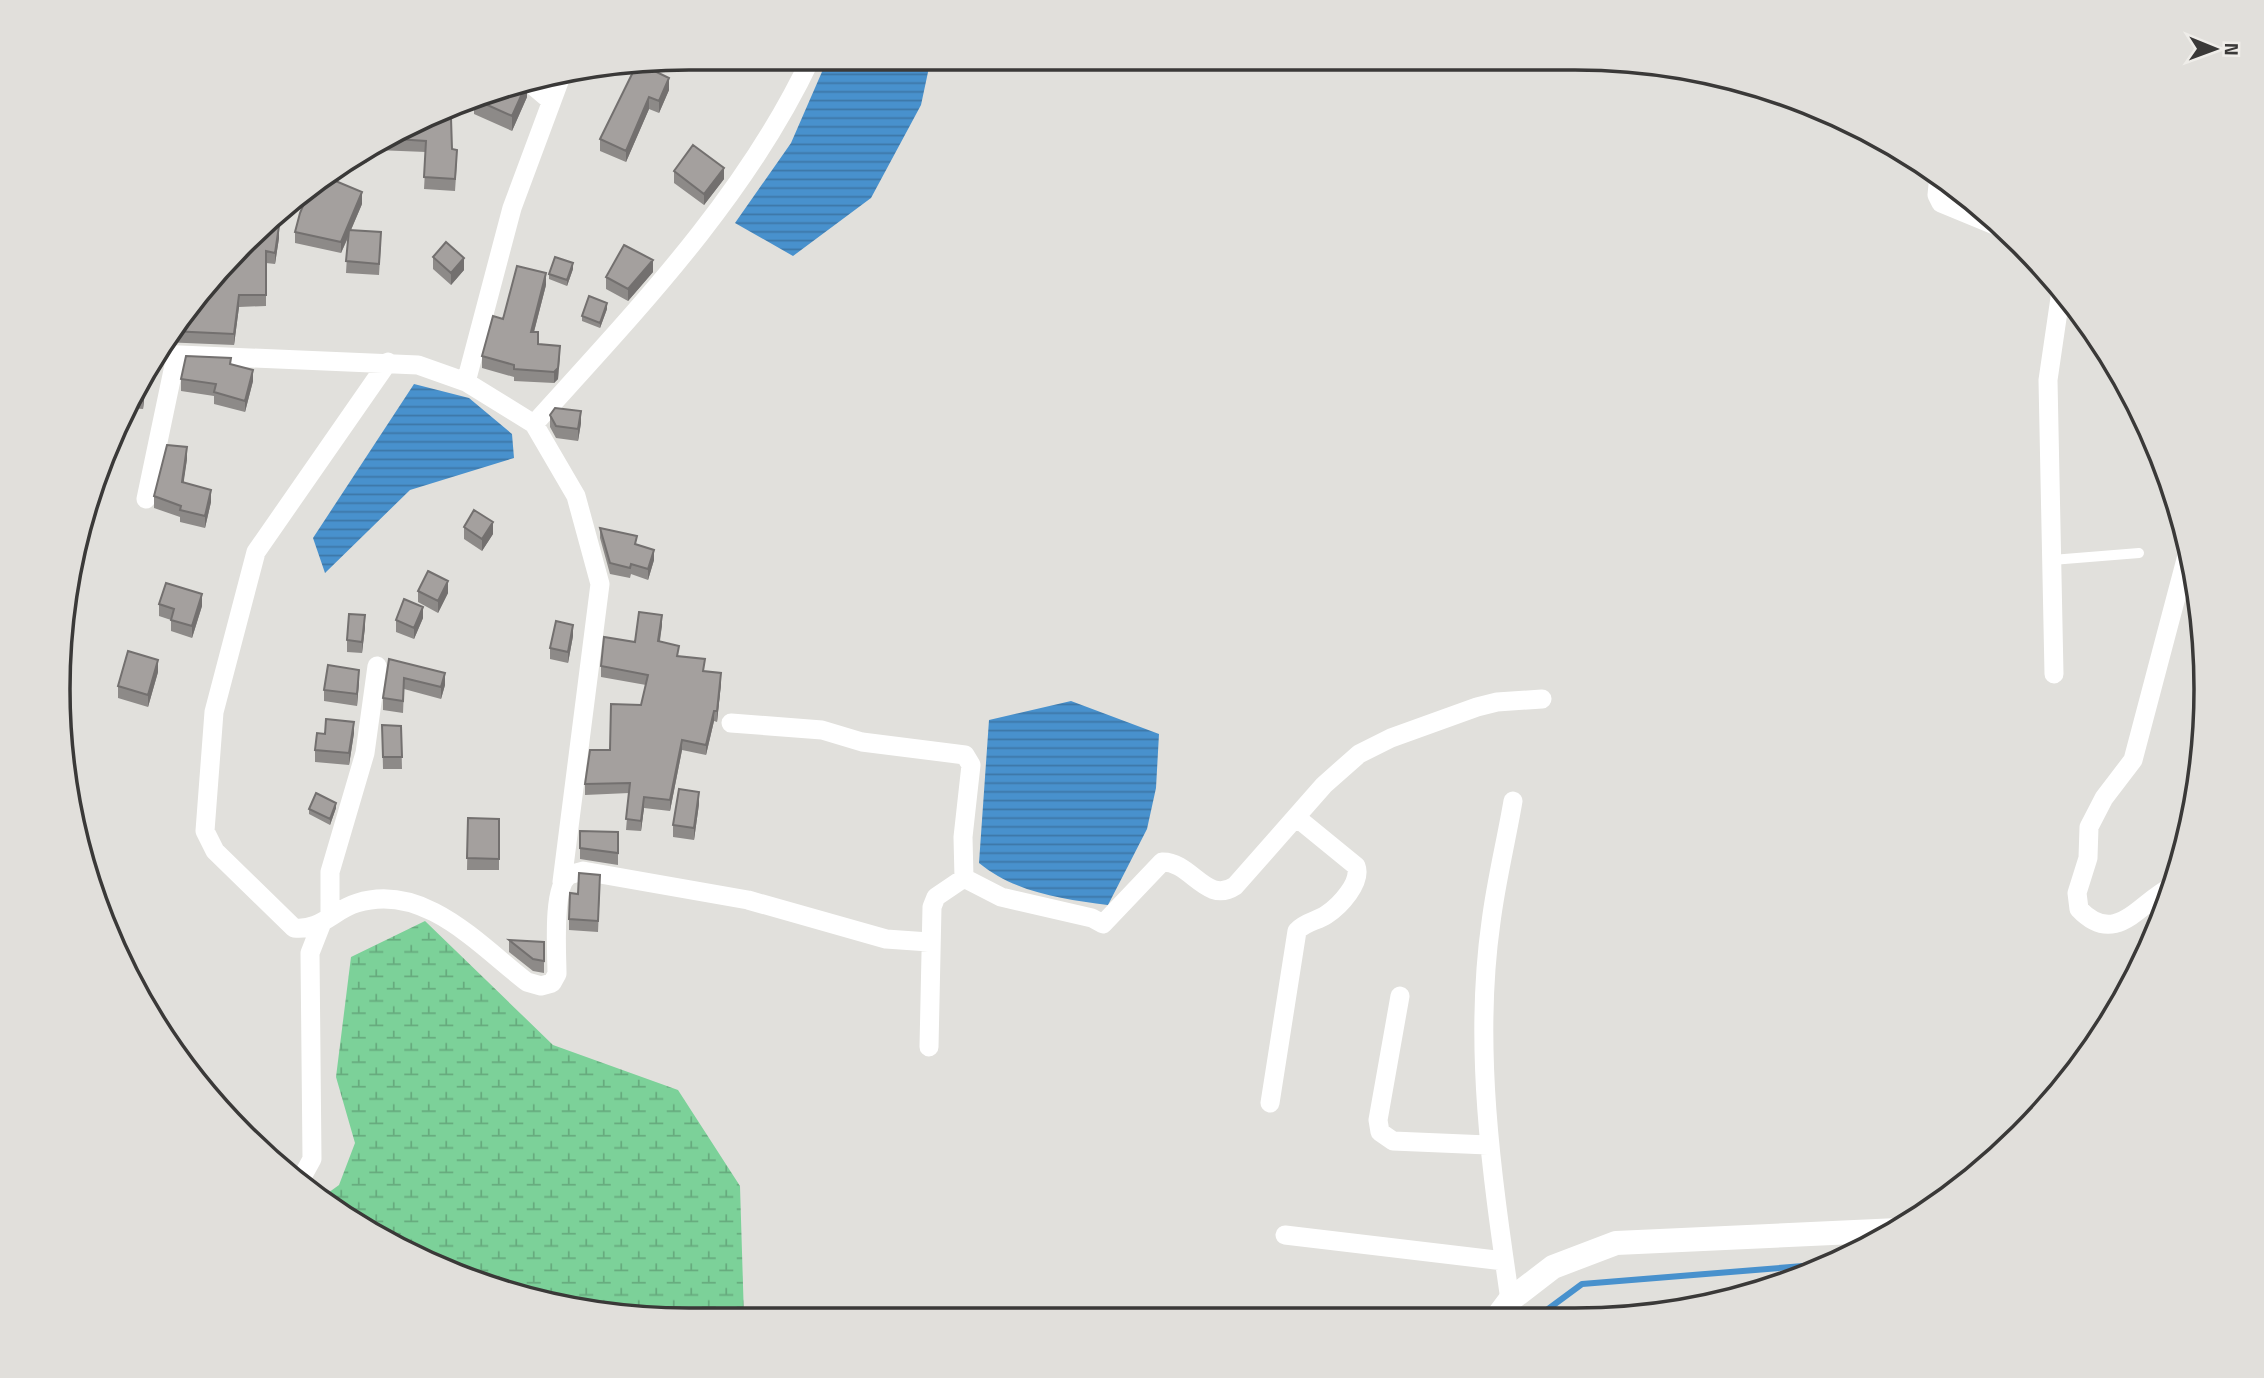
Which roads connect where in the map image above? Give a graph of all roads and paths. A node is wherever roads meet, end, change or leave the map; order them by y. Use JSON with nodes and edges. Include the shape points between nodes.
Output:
{"nodes":[{"id":1,"x":805,"y":70,"type":"edge"},
{"id":2,"x":557,"y":84,"type":"edge"},
{"id":3,"x":537,"y":89,"type":"edge"},
{"id":4,"x":550,"y":100,"type":"junction"},
{"id":5,"x":1938,"y":188,"type":"edge"},
{"id":6,"x":1974,"y":217,"type":"edge"},
{"id":7,"x":2059,"y":304,"type":"edge"},
{"id":8,"x":168,"y":355,"type":"edge"},
{"id":9,"x":165,"y":359,"type":"edge"},
{"id":10,"x":388,"y":362,"type":"junction"},
{"id":11,"x":466,"y":382,"type":"junction"},
{"id":12,"x":534,"y":424,"type":"junction"},
{"id":13,"x":146,"y":499,"type":"dead end"},
{"id":14,"x":2139,"y":553,"type":"dead end"},
{"id":15,"x":2052,"y":560,"type":"junction"},
{"id":16,"x":2184,"y":578,"type":"edge"},
{"id":17,"x":377,"y":666,"type":"dead end"},
{"id":18,"x":2054,"y":674,"type":"dead end"},
{"id":19,"x":1542,"y":699,"type":"dead end"},
{"id":20,"x":731,"y":723,"type":"dead end"},
{"id":21,"x":1513,"y":801,"type":"dead end"},
{"id":22,"x":1296,"y":817,"type":"junction"},
{"id":23,"x":964,"y":878,"type":"junction"},
{"id":24,"x":562,"y":883,"type":"junction"},
{"id":25,"x":2158,"y":896,"type":"edge"},
{"id":26,"x":325,"y":921,"type":"junction"},
{"id":27,"x":929,"y":942,"type":"junction"},
{"id":28,"x":1400,"y":996,"type":"dead end"},
{"id":29,"x":929,"y":1047,"type":"dead end"},
{"id":30,"x":1270,"y":1103,"type":"dead end"},
{"id":31,"x":1488,"y":1145,"type":"junction"},
{"id":32,"x":304,"y":1173,"type":"edge"},
{"id":33,"x":1873,"y":1231,"type":"edge"},
{"id":34,"x":1285,"y":1235,"type":"dead end"},
{"id":35,"x":1504,"y":1261,"type":"junction"},
{"id":36,"x":1504,"y":1308,"type":"edge"}],
"edges":[{"from":1,"to":12,"type":"street","via":[[793,97],[731,191],[653,291]]},
{"from":2,"to":4,"type":"street"},
{"from":3,"to":4,"type":"street"},
{"from":4,"to":11,"type":"street","via":[[512,208]]},
{"from":5,"to":6,"type":"street","via":[[1941,203]]},
{"from":7,"to":15,"type":"street","via":[[2048,380]]},
{"from":8,"to":10,"type":"street"},
{"from":9,"to":13,"type":"street"},
{"from":10,"to":11,"type":"street","via":[[418,365]]},
{"from":10,"to":26,"type":"street","via":[[256,552],[214,712],[205,831],[215,851],[293,928],[306,929]]},
{"from":11,"to":12,"type":"street"},
{"from":12,"to":24,"type":"street","via":[[576,495],[600,584]]},
{"from":14,"to":15,"type":"lane"},
{"from":15,"to":18,"type":"street"},
{"from":16,"to":25,"type":"street","via":[[2133,760],[2089,827],[2088,858],[2077,893],[2079,909],[2097,922],[2120,922]]},
{"from":17,"to":26,"type":"street","via":[[365,753],[330,872]]},
{"from":19,"to":22,"type":"street","via":[[1477,707],[1369,748],[1338,770]]},
{"from":20,"to":23,"type":"street","via":[[822,730],[862,742],[965,755],[971,765],[963,837]]},
{"from":21,"to":31,"type":"street","via":[[1490,924],[1484,1035]]},
{"from":22,"to":23,"type":"street","via":[[1227,891],[1211,890],[1176,864],[1162,862],[1103,924],[1001,897]]},
{"from":22,"to":30,"type":"street","via":[[1356,866],[1359,874],[1329,913],[1297,930]]},
{"from":23,"to":27,"type":"street","via":[[935,899]]},
{"from":24,"to":26,"type":"street","via":[[557,974],[552,983],[541,986],[527,982],[421,904],[368,900]]},
{"from":24,"to":27,"type":"street","via":[[583,871],[748,900],[886,939]]},
{"from":26,"to":32,"type":"street","via":[[310,953],[312,1159]]},
{"from":27,"to":29,"type":"street"},
{"from":28,"to":31,"type":"street","via":[[1378,1120],[1380,1132],[1393,1141]]},
{"from":31,"to":35,"type":"street"},
{"from":33,"to":36,"type":"street","via":[[1616,1243],[1553,1268]]},
{"from":34,"to":35,"type":"street"},
{"from":35,"to":36,"type":"street"}]}
